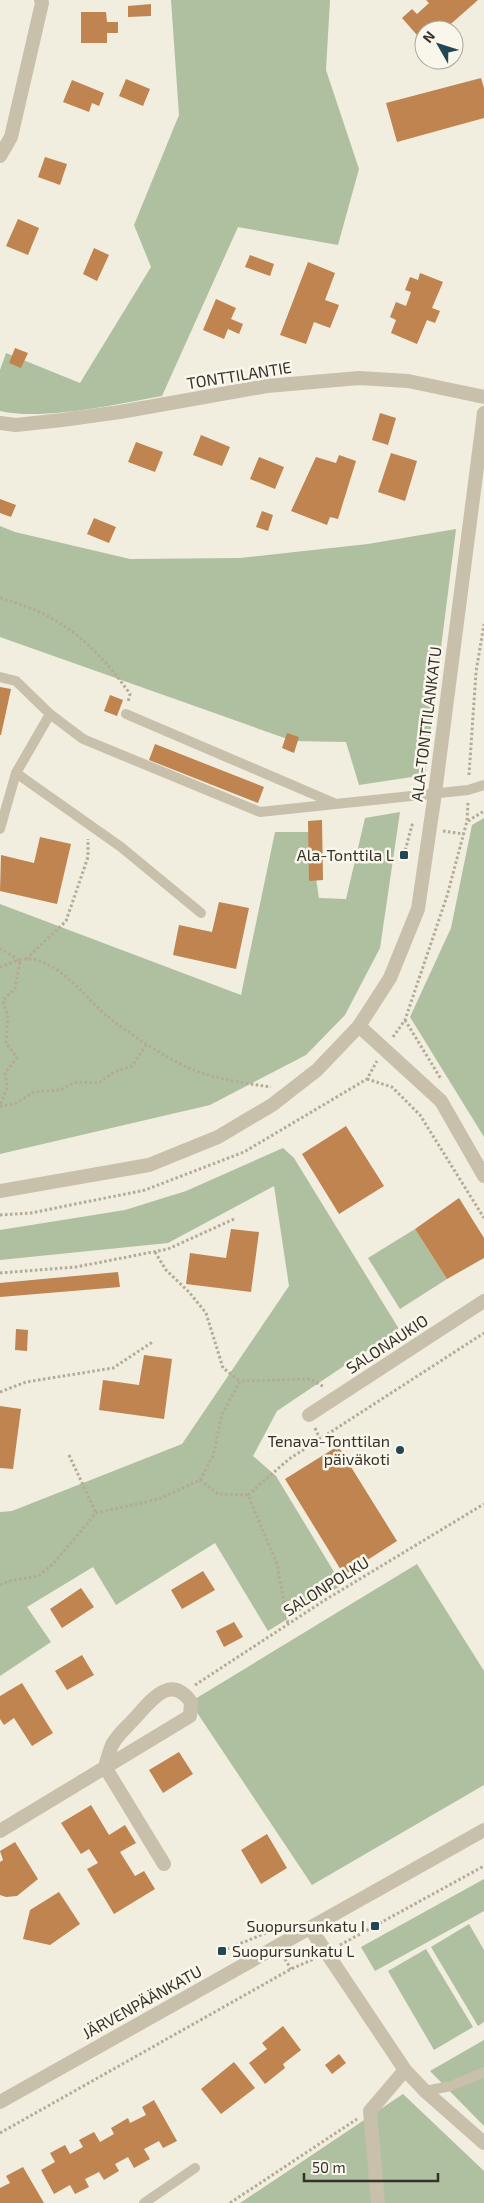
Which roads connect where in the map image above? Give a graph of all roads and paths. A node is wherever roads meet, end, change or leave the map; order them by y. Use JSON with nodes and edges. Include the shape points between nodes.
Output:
{"nodes":[{"id":1,"x":41,"y":0,"type":"edge"},
{"id":2,"x":0,"y":156,"type":"edge"},
{"id":3,"x":484,"y":397,"type":"edge"},
{"id":4,"x":484,"y":413,"type":"edge"},
{"id":5,"x":0,"y":423,"type":"edge"},
{"id":6,"x":0,"y":598,"type":"edge"},
{"id":7,"x":484,"y":624,"type":"edge"},
{"id":8,"x":0,"y":677,"type":"edge"},
{"id":9,"x":50,"y":714,"type":"junction"},
{"id":10,"x":126,"y":714,"type":"joint"},
{"id":11,"x":16,"y":773,"type":"junction"},
{"id":12,"x":484,"y":785,"type":"edge"},
{"id":13,"x":468,"y":790,"type":"junction"},
{"id":14,"x":435,"y":793,"type":"junction"},
{"id":15,"x":335,"y":803,"type":"junction"},
{"id":16,"x":484,"y":811,"type":"edge"},
{"id":17,"x":467,"y":821,"type":"junction"},
{"id":18,"x":88,"y":824,"type":"junction"},
{"id":19,"x":0,"y":829,"type":"edge"},
{"id":20,"x":201,"y":913,"type":"dead end"},
{"id":21,"x":0,"y":948,"type":"edge"},
{"id":22,"x":26,"y":959,"type":"junction"},
{"id":23,"x":20,"y":961,"type":"junction"},
{"id":24,"x":0,"y":967,"type":"edge"},
{"id":25,"x":360,"y":1026,"type":"junction"},
{"id":26,"x":147,"y":1044,"type":"junction"},
{"id":27,"x":385,"y":1049,"type":"junction"},
{"id":28,"x":367,"y":1079,"type":"junction"},
{"id":29,"x":291,"y":1090,"type":"junction"},
{"id":30,"x":0,"y":1105,"type":"edge"},
{"id":31,"x":484,"y":1176,"type":"edge"},
{"id":32,"x":0,"y":1191,"type":"edge"},
{"id":33,"x":0,"y":1215,"type":"edge"},
{"id":34,"x":484,"y":1218,"type":"edge"},
{"id":35,"x":234,"y":1219,"type":"dead end"},
{"id":36,"x":155,"y":1252,"type":"junction"},
{"id":37,"x":0,"y":1273,"type":"edge"},
{"id":38,"x":484,"y":1301,"type":"edge"},
{"id":39,"x":484,"y":1333,"type":"edge"},
{"id":40,"x":154,"y":1342,"type":"dead end"},
{"id":41,"x":240,"y":1381,"type":"junction"},
{"id":42,"x":0,"y":1392,"type":"edge"},
{"id":43,"x":340,"y":1395,"type":"junction"},
{"id":44,"x":309,"y":1416,"type":"dead end"},
{"id":45,"x":69,"y":1455,"type":"dead end"},
{"id":46,"x":200,"y":1480,"type":"junction"},
{"id":47,"x":248,"y":1495,"type":"junction"},
{"id":48,"x":484,"y":1504,"type":"edge"},
{"id":49,"x":96,"y":1513,"type":"junction"},
{"id":50,"x":0,"y":1585,"type":"edge"},
{"id":51,"x":288,"y":1624,"type":"junction"},
{"id":52,"x":184,"y":1693,"type":"junction"},
{"id":53,"x":105,"y":1767,"type":"junction"},
{"id":54,"x":484,"y":1830,"type":"edge"},
{"id":55,"x":0,"y":1831,"type":"edge"},
{"id":56,"x":164,"y":1864,"type":"dead end"},
{"id":57,"x":484,"y":1866,"type":"edge"},
{"id":58,"x":310,"y":1928,"type":"junction"},
{"id":59,"x":326,"y":1953,"type":"junction"},
{"id":60,"x":405,"y":2070,"type":"junction"},
{"id":61,"x":484,"y":2072,"type":"edge"},
{"id":62,"x":425,"y":2091,"type":"junction"},
{"id":63,"x":0,"y":2102,"type":"edge"},
{"id":64,"x":370,"y":2111,"type":"junction"},
{"id":65,"x":0,"y":2133,"type":"edge"},
{"id":66,"x":484,"y":2143,"type":"edge"},
{"id":67,"x":195,"y":2168,"type":"dead end"},
{"id":68,"x":144,"y":2203,"type":"edge"},
{"id":69,"x":230,"y":2203,"type":"edge"},
{"id":70,"x":378,"y":2203,"type":"edge"}],
"edges":[{"from":1,"to":2,"type":"street","via":[[11,137]]},
{"from":3,"to":5,"type":"street","name":"TONTTILANTIE","via":[[408,381],[360,378],[267,386],[62,420],[16,425]]},
{"from":4,"to":14,"type":"street","name":"ALA-TONTTILANKATU"},
{"from":6,"to":10,"type":"path","via":[[28,605],[68,627],[98,653],[130,694]]},
{"from":7,"to":13,"type":"path","via":[[476,672]]},
{"from":8,"to":9,"type":"lane","via":[[16,681]]},
{"from":9,"to":11,"type":"lane"},
{"from":9,"to":15,"type":"lane","via":[[83,739],[260,812]]},
{"from":10,"to":15,"type":"lane"},
{"from":11,"to":18,"type":"lane"},
{"from":11,"to":19,"type":"lane"},
{"from":12,"to":13,"type":"lane"},
{"from":13,"to":14,"type":"lane"},
{"from":13,"to":17,"type":"path"},
{"from":14,"to":15,"type":"lane"},
{"from":14,"to":25,"type":"street","name":"ALA-TONTTILANKATU","via":[[418,909],[390,978]]},
{"from":16,"to":17,"type":"path"},
{"from":17,"to":27,"type":"path","via":[[447,896],[405,1020]]},
{"from":18,"to":20,"type":"lane"},
{"from":18,"to":22,"type":"path","via":[[88,857],[66,921]]},
{"from":21,"to":23,"type":"path"},
{"from":22,"to":23,"type":"path"},
{"from":22,"to":26,"type":"path","via":[[68,977],[106,1015]]},
{"from":23,"to":24,"type":"path"},
{"from":23,"to":30,"type":"path","via":[[15,989],[3,1000],[8,1017],[6,1043],[17,1058],[5,1073],[7,1088]]},
{"from":25,"to":27,"type":"street"},
{"from":25,"to":29,"type":"street","name":"ALA-TONTTILANKATU","via":[[317,1070]]},
{"from":26,"to":29,"type":"path","via":[[188,1068],[231,1081]]},
{"from":26,"to":30,"type":"path","via":[[132,1066],[114,1072],[99,1083],[76,1082],[60,1090],[34,1092],[14,1104]]},
{"from":27,"to":28,"type":"path"},
{"from":27,"to":31,"type":"street","via":[[441,1101]]},
{"from":28,"to":33,"type":"path","via":[[244,1152],[154,1186],[31,1213]]},
{"from":28,"to":34,"type":"path","via":[[392,1087],[420,1115]]},
{"from":29,"to":32,"type":"street","name":"ALA-TONTTILANKATU","via":[[218,1137],[149,1165]]},
{"from":35,"to":36,"type":"path"},
{"from":36,"to":37,"type":"path","via":[[76,1267]]},
{"from":36,"to":41,"type":"path","via":[[166,1270],[206,1314],[223,1368]]},
{"from":38,"to":43,"type":"street","name":"SALONAUKIO"},
{"from":39,"to":47,"type":"path","via":[[289,1459]]},
{"from":40,"to":42,"type":"path","via":[[113,1368],[26,1382]]},
{"from":41,"to":43,"type":"path","via":[[310,1379]]},
{"from":41,"to":46,"type":"path","via":[[222,1414],[213,1456]]},
{"from":43,"to":44,"type":"street","name":"SALONAUKIO"},
{"from":45,"to":49,"type":"path"},
{"from":46,"to":47,"type":"path","via":[[218,1494]]},
{"from":46,"to":49,"type":"path","via":[[159,1499]]},
{"from":47,"to":51,"type":"path","via":[[277,1564]]},
{"from":48,"to":51,"type":"path","name":"SALONPOLKU"},
{"from":49,"to":50,"type":"path","via":[[53,1564],[38,1576]]},
{"from":51,"to":52,"type":"path","name":"SALONPOLKU"},
{"from":52,"to":53,"type":"street","via":[[176,1689],[159,1692],[113,1743]]},
{"from":52,"to":53,"type":"street","via":[[192,1702],[190,1716]]},
{"from":53,"to":55,"type":"street"},
{"from":53,"to":56,"type":"street"},
{"from":54,"to":58,"type":"street","name":"JÄRVENPÄÄNKATU"},
{"from":57,"to":59,"type":"path"},
{"from":58,"to":59,"type":"street"},
{"from":58,"to":63,"type":"street","name":"JÄRVENPÄÄNKATU"},
{"from":59,"to":60,"type":"street"},
{"from":59,"to":65,"type":"path"},
{"from":60,"to":62,"type":"street"},
{"from":60,"to":64,"type":"street"},
{"from":61,"to":62,"type":"lane","via":[[451,2086]]},
{"from":62,"to":66,"type":"street"},
{"from":64,"to":69,"type":"path"},
{"from":64,"to":70,"type":"street"},
{"from":67,"to":68,"type":"lane"}]}
